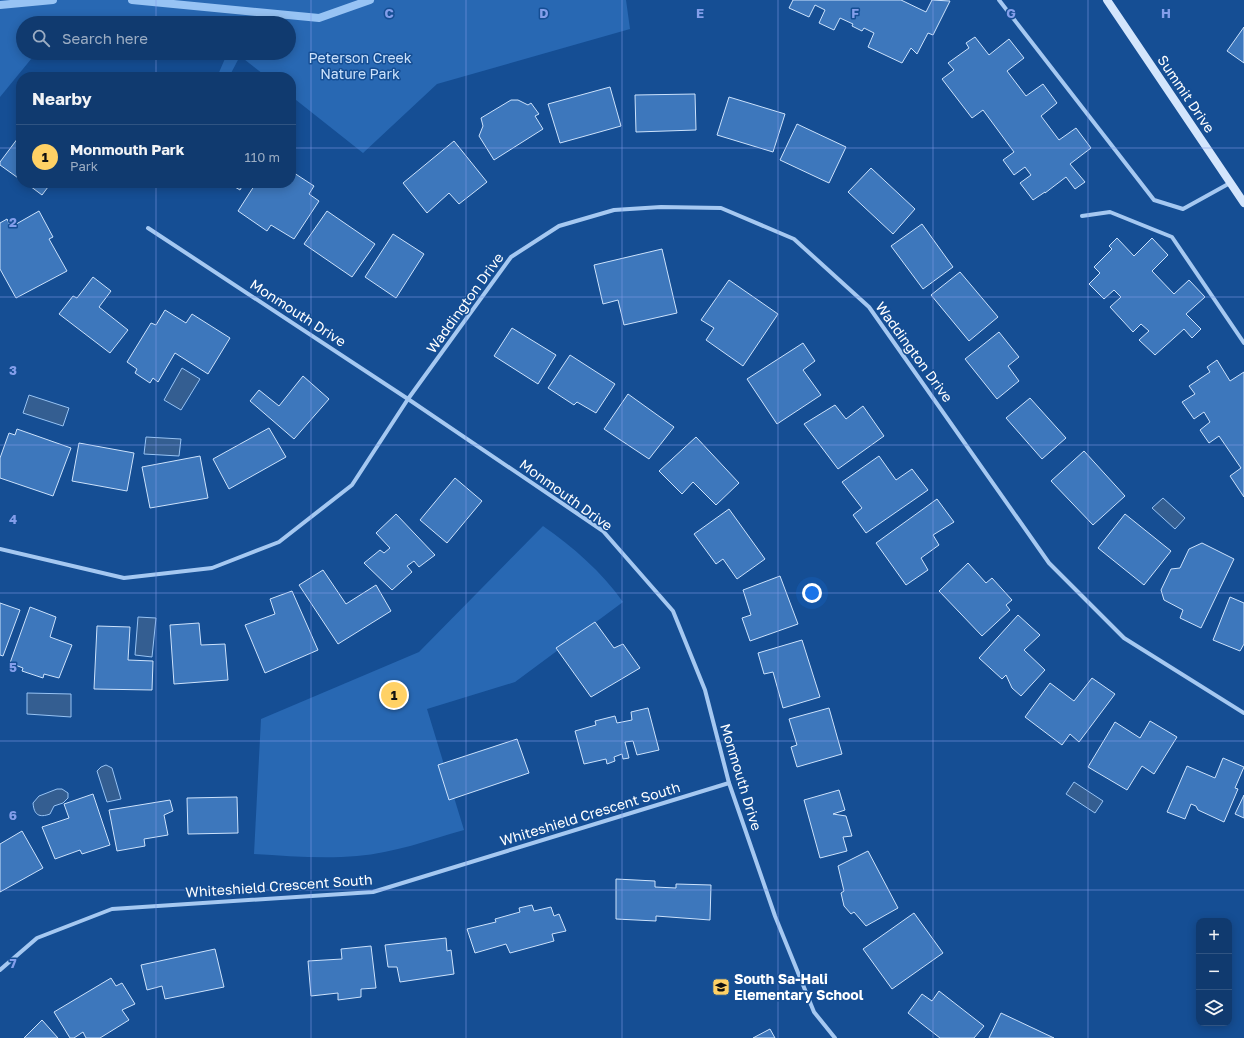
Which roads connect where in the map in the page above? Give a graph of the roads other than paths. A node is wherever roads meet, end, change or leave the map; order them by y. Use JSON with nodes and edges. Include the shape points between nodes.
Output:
{"nodes":[{"id":1,"x":999,"y":0,"type":"edge"},
{"id":2,"x":1107,"y":0,"type":"edge"},
{"id":3,"x":1230,"y":183,"type":"junction"},
{"id":4,"x":1244,"y":203,"type":"edge"},
{"id":5,"x":1082,"y":216,"type":"dead end"},
{"id":6,"x":148,"y":228,"type":"dead end"},
{"id":7,"x":1244,"y":343,"type":"edge"},
{"id":8,"x":408,"y":399,"type":"junction"},
{"id":9,"x":0,"y":549,"type":"edge"},
{"id":10,"x":1244,"y":713,"type":"edge"},
{"id":11,"x":728,"y":783,"type":"junction"},
{"id":12,"x":0,"y":970,"type":"edge"},
{"id":13,"x":835,"y":1038,"type":"edge"}],
"edges":[{"from":1,"to":3,"type":"street","via":[[1154,200],[1183,209]]},
{"from":2,"to":3,"type":"main road","name":"Summit Drive"},
{"from":3,"to":4,"type":"main road","name":"Summit Drive"},
{"from":5,"to":7,"type":"street","via":[[1110,212],[1172,237]]},
{"from":6,"to":8,"type":"street","name":"Monmouth Drive"},
{"from":8,"to":9,"type":"street","name":"Waddington Drive","via":[[352,485],[279,542],[212,568],[124,578]]},
{"from":8,"to":10,"type":"street","name":"Waddington Drive","via":[[511,257],[559,226],[614,210],[661,207],[721,208],[794,240],[869,307],[1049,562],[1124,638]]},
{"from":8,"to":11,"type":"street","name":"Monmouth Drive","via":[[603,531],[673,611],[705,690]]},
{"from":11,"to":12,"type":"street","name":"Whiteshield Crescent South","via":[[373,892],[112,909],[37,938]]},
{"from":11,"to":13,"type":"street","name":"Monmouth Drive","via":[[775,916],[814,1012]]}]}
